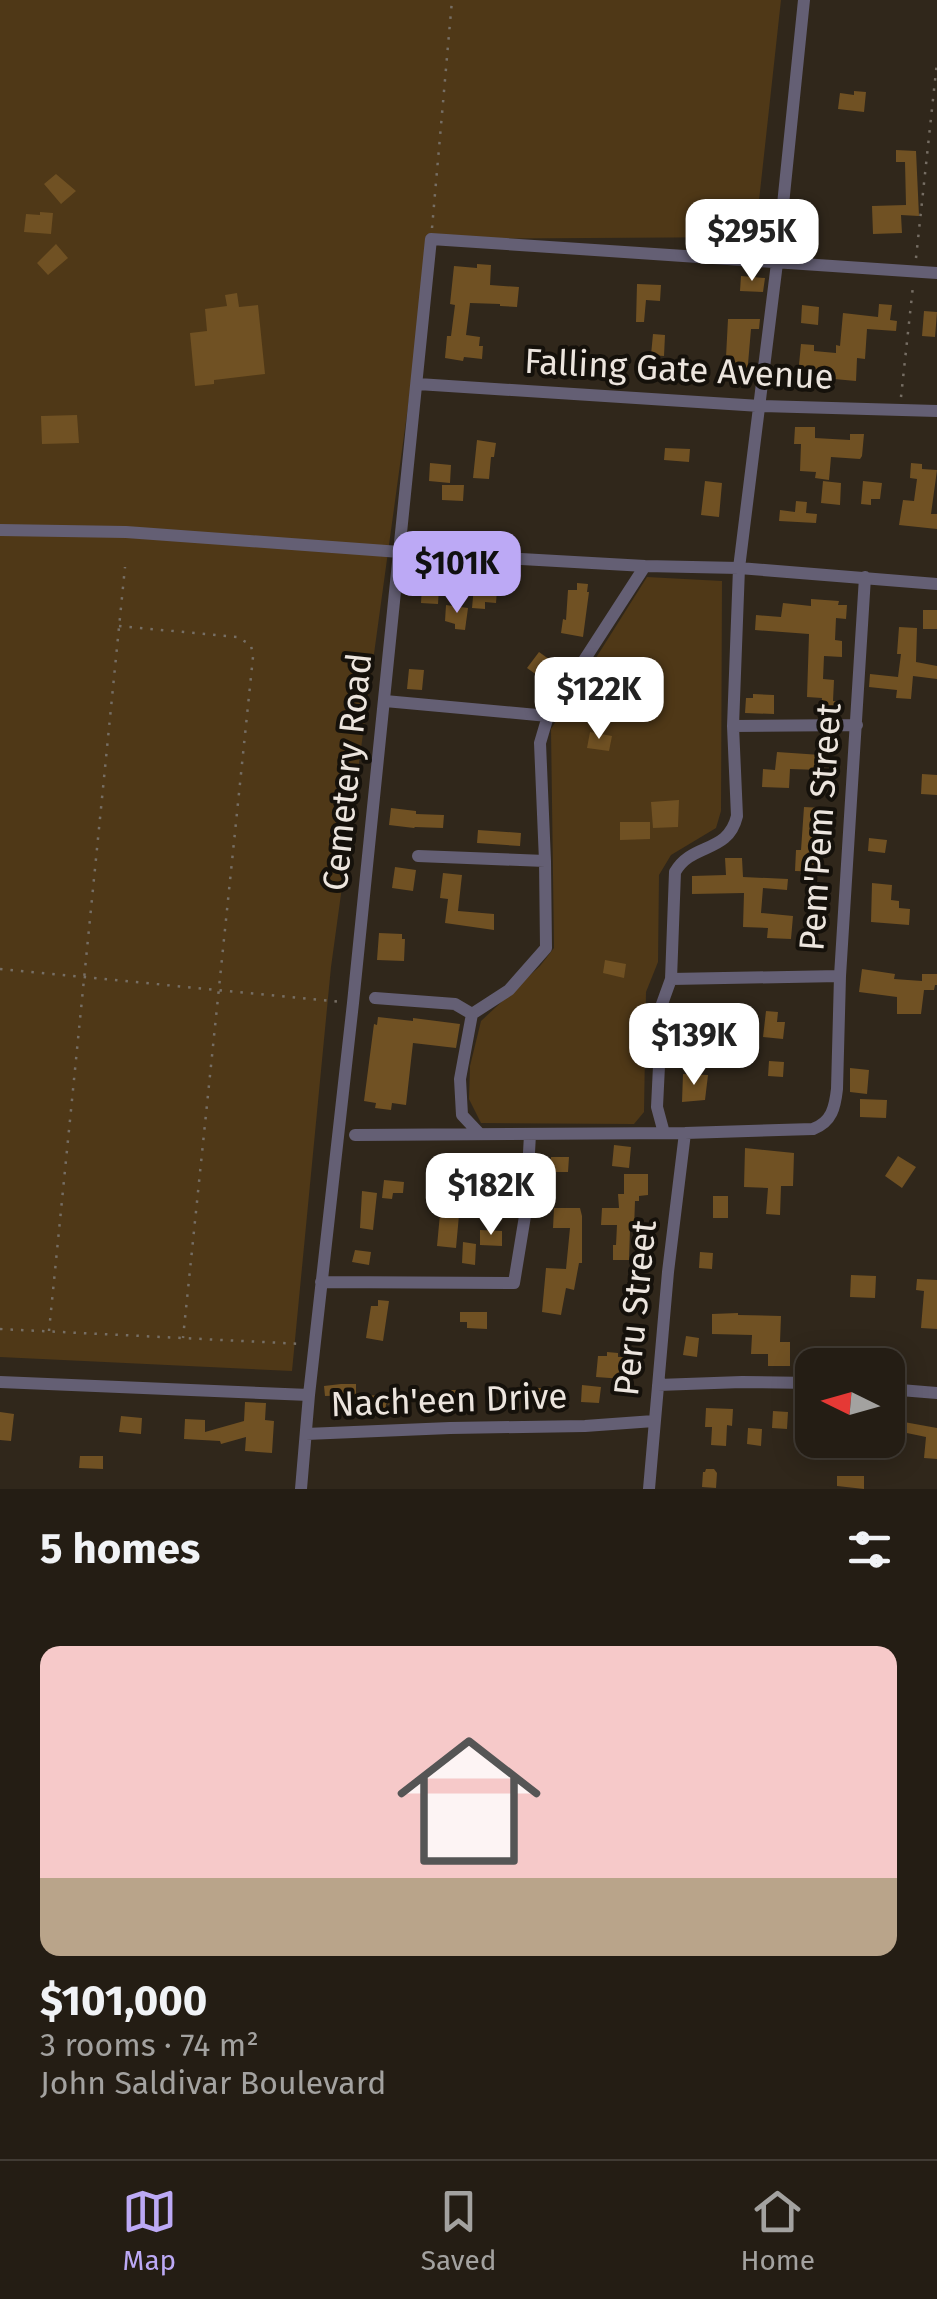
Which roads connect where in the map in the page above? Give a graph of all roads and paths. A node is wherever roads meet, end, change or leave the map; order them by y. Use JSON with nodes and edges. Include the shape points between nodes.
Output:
{"nodes":[{"id":1,"x":452,"y":0,"type":"edge"},
{"id":2,"x":804,"y":0,"type":"edge"},
{"id":3,"x":937,"y":62,"type":"edge"},
{"id":4,"x":432,"y":239,"type":"junction"},
{"id":5,"x":777,"y":263,"type":"junction"},
{"id":6,"x":915,"y":272,"type":"junction"},
{"id":7,"x":937,"y":273,"type":"edge"},
{"id":8,"x":418,"y":384,"type":"junction"},
{"id":9,"x":760,"y":406,"type":"junction"},
{"id":10,"x":900,"y":409,"type":"junction"},
{"id":11,"x":937,"y":411,"type":"edge"},
{"id":12,"x":0,"y":530,"type":"edge"},
{"id":13,"x":400,"y":552,"type":"junction"},
{"id":14,"x":645,"y":566,"type":"junction"},
{"id":15,"x":125,"y":567,"type":"dead end"},
{"id":16,"x":738,"y":568,"type":"junction"},
{"id":17,"x":865,"y":577,"type":"junction"},
{"id":18,"x":937,"y":584,"type":"edge"},
{"id":19,"x":119,"y":626,"type":"junction"},
{"id":20,"x":384,"y":702,"type":"junction"},
{"id":21,"x":548,"y":716,"type":"junction"},
{"id":22,"x":858,"y":725,"type":"junction"},
{"id":23,"x":733,"y":726,"type":"junction"},
{"id":24,"x":418,"y":856,"type":"dead end"},
{"id":25,"x":545,"y":861,"type":"junction"},
{"id":26,"x":0,"y":969,"type":"edge"},
{"id":27,"x":840,"y":976,"type":"junction"},
{"id":28,"x":84,"y":978,"type":"junction"},
{"id":29,"x":671,"y":979,"type":"junction"},
{"id":30,"x":219,"y":991,"type":"junction"},
{"id":31,"x":375,"y":998,"type":"dead end"},
{"id":32,"x":354,"y":1003,"type":"junction"},
{"id":33,"x":472,"y":1014,"type":"junction"},
{"id":34,"x":478,"y":1132,"type":"junction"},
{"id":35,"x":355,"y":1134,"type":"dead end"},
{"id":36,"x":530,"y":1134,"type":"junction"},
{"id":37,"x":664,"y":1134,"type":"junction"},
{"id":38,"x":684,"y":1134,"type":"junction"},
{"id":39,"x":321,"y":1282,"type":"junction"},
{"id":40,"x":0,"y":1329,"type":"edge"},
{"id":41,"x":49,"y":1332,"type":"junction"},
{"id":42,"x":183,"y":1338,"type":"junction"},
{"id":43,"x":314,"y":1344,"type":"junction"},
{"id":44,"x":0,"y":1382,"type":"edge"},
{"id":45,"x":795,"y":1383,"type":"edge"},
{"id":46,"x":658,"y":1385,"type":"junction"},
{"id":47,"x":905,"y":1390,"type":"edge"},
{"id":48,"x":937,"y":1392,"type":"edge"},
{"id":49,"x":309,"y":1395,"type":"junction"},
{"id":50,"x":654,"y":1421,"type":"junction"},
{"id":51,"x":306,"y":1434,"type":"junction"},
{"id":52,"x":301,"y":1489,"type":"edge"},
{"id":53,"x":648,"y":1489,"type":"edge"}],
"edges":[{"from":1,"to":4,"type":"path"},
{"from":2,"to":5,"type":"street"},
{"from":3,"to":6,"type":"path"},
{"from":4,"to":5,"type":"street"},
{"from":4,"to":8,"type":"street","name":"Cemetery Road"},
{"from":5,"to":6,"type":"street"},
{"from":5,"to":9,"type":"street"},
{"from":6,"to":7,"type":"street"},
{"from":6,"to":10,"type":"path"},
{"from":8,"to":9,"type":"street","name":"Falling Gate Avenue"},
{"from":8,"to":13,"type":"street","name":"Cemetery Road"},
{"from":9,"to":10,"type":"street","name":"Falling Gate Avenue"},
{"from":9,"to":16,"type":"street"},
{"from":10,"to":11,"type":"street","name":"Falling Gate Avenue"},
{"from":12,"to":13,"type":"street"},
{"from":13,"to":14,"type":"street"},
{"from":13,"to":20,"type":"street","name":"Cemetery Road"},
{"from":14,"to":16,"type":"street"},
{"from":14,"to":21,"type":"street"},
{"from":15,"to":19,"type":"path"},
{"from":16,"to":17,"type":"street"},
{"from":16,"to":23,"type":"street"},
{"from":17,"to":18,"type":"street"},
{"from":17,"to":22,"type":"street","name":"Pem'Pem Street"},
{"from":19,"to":28,"type":"path"},
{"from":19,"to":30,"type":"path","via":[[237,637],[250,646]]},
{"from":20,"to":21,"type":"street"},
{"from":20,"to":32,"type":"street","name":"Cemetery Road"},
{"from":21,"to":25,"type":"street","via":[[540,744]]},
{"from":22,"to":23,"type":"street"},
{"from":22,"to":27,"type":"street","name":"Pem'Pem Street"},
{"from":23,"to":29,"type":"street","via":[[734,828],[722,842],[684,859],[675,872]]},
{"from":24,"to":25,"type":"street"},
{"from":25,"to":33,"type":"street","via":[[546,948],[509,990]]},
{"from":26,"to":28,"type":"path"},
{"from":27,"to":29,"type":"street"},
{"from":27,"to":38,"type":"street","name":"Pem'Pem Street","via":[[830,1118],[814,1129]]},
{"from":28,"to":30,"type":"path"},
{"from":28,"to":41,"type":"path"},
{"from":29,"to":37,"type":"street","via":[[662,1004],[657,1107]]},
{"from":30,"to":32,"type":"path"},
{"from":30,"to":42,"type":"path"},
{"from":31,"to":33,"type":"street","via":[[455,1004]]},
{"from":32,"to":39,"type":"street","name":"Cemetery Road"},
{"from":33,"to":34,"type":"street","via":[[460,1079],[462,1115]]},
{"from":34,"to":35,"type":"street"},
{"from":34,"to":36,"type":"street"},
{"from":36,"to":37,"type":"street"},
{"from":36,"to":39,"type":"street","via":[[514,1283]]},
{"from":37,"to":38,"type":"street"},
{"from":38,"to":46,"type":"street","name":"Peru Street"},
{"from":39,"to":43,"type":"street","name":"Cemetery Road"},
{"from":40,"to":41,"type":"path"},
{"from":41,"to":42,"type":"path"},
{"from":42,"to":43,"type":"path"},
{"from":43,"to":49,"type":"street","name":"Cemetery Road"},
{"from":44,"to":49,"type":"street"},
{"from":45,"to":46,"type":"street"},
{"from":46,"to":50,"type":"street","name":"Peru Street"},
{"from":47,"to":48,"type":"street"},
{"from":49,"to":51,"type":"street","name":"Cemetery Road"},
{"from":50,"to":51,"type":"street","name":"Nach'een Drive"},
{"from":50,"to":53,"type":"street","name":"Peru Street"},
{"from":51,"to":52,"type":"street","name":"Cemetery Road"}]}
